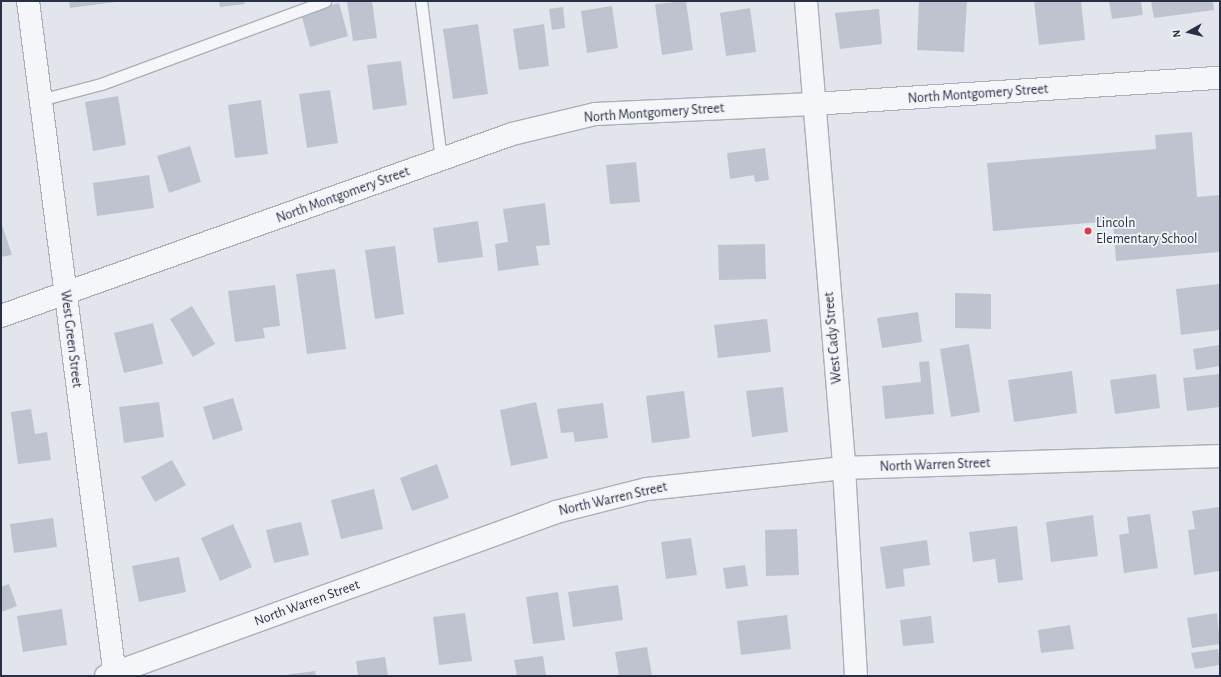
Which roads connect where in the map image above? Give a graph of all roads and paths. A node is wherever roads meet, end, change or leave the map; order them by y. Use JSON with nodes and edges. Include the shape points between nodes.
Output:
{"nodes":[{"id":1,"x":28,"y":1,"type":"edge"},
{"id":2,"x":325,"y":1,"type":"edge"},
{"id":3,"x":421,"y":1,"type":"edge"},
{"id":4,"x":806,"y":1,"type":"edge"},
{"id":5,"x":1220,"y":78,"type":"edge"},
{"id":6,"x":40,"y":100,"type":"junction"},
{"id":7,"x":813,"y":104,"type":"junction"},
{"id":8,"x":441,"y":160,"type":"junction"},
{"id":9,"x":65,"y":293,"type":"junction"},
{"id":10,"x":1,"y":316,"type":"edge"},
{"id":11,"x":1220,"y":456,"type":"edge"},
{"id":12,"x":844,"y":468,"type":"junction"},
{"id":13,"x":112,"y":675,"type":"edge"},
{"id":14,"x":856,"y":676,"type":"edge"}],
"edges":[{"from":1,"to":6,"type":"street","name":"West Green Street"},
{"from":2,"to":6,"type":"lane","via":[[101,84]]},
{"from":3,"to":8,"type":"lane"},
{"from":4,"to":7,"type":"street","name":"West Cady Street"},
{"from":5,"to":7,"type":"street","name":"North Montgomery Street"},
{"from":6,"to":9,"type":"street","name":"West Green Street"},
{"from":7,"to":8,"type":"street","name":"North Montgomery Street","via":[[595,114],[512,134]]},
{"from":7,"to":12,"type":"street","name":"West Cady Street"},
{"from":8,"to":9,"type":"street","name":"North Montgomery Street"},
{"from":9,"to":10,"type":"street","name":"North Montgomery Street"},
{"from":9,"to":13,"type":"street","name":"West Green Street"},
{"from":11,"to":12,"type":"street","name":"North Warren Street"},
{"from":12,"to":13,"type":"street","name":"North Warren Street","via":[[647,489],[556,512]]},
{"from":12,"to":14,"type":"street","name":"West Cady Street"}]}
